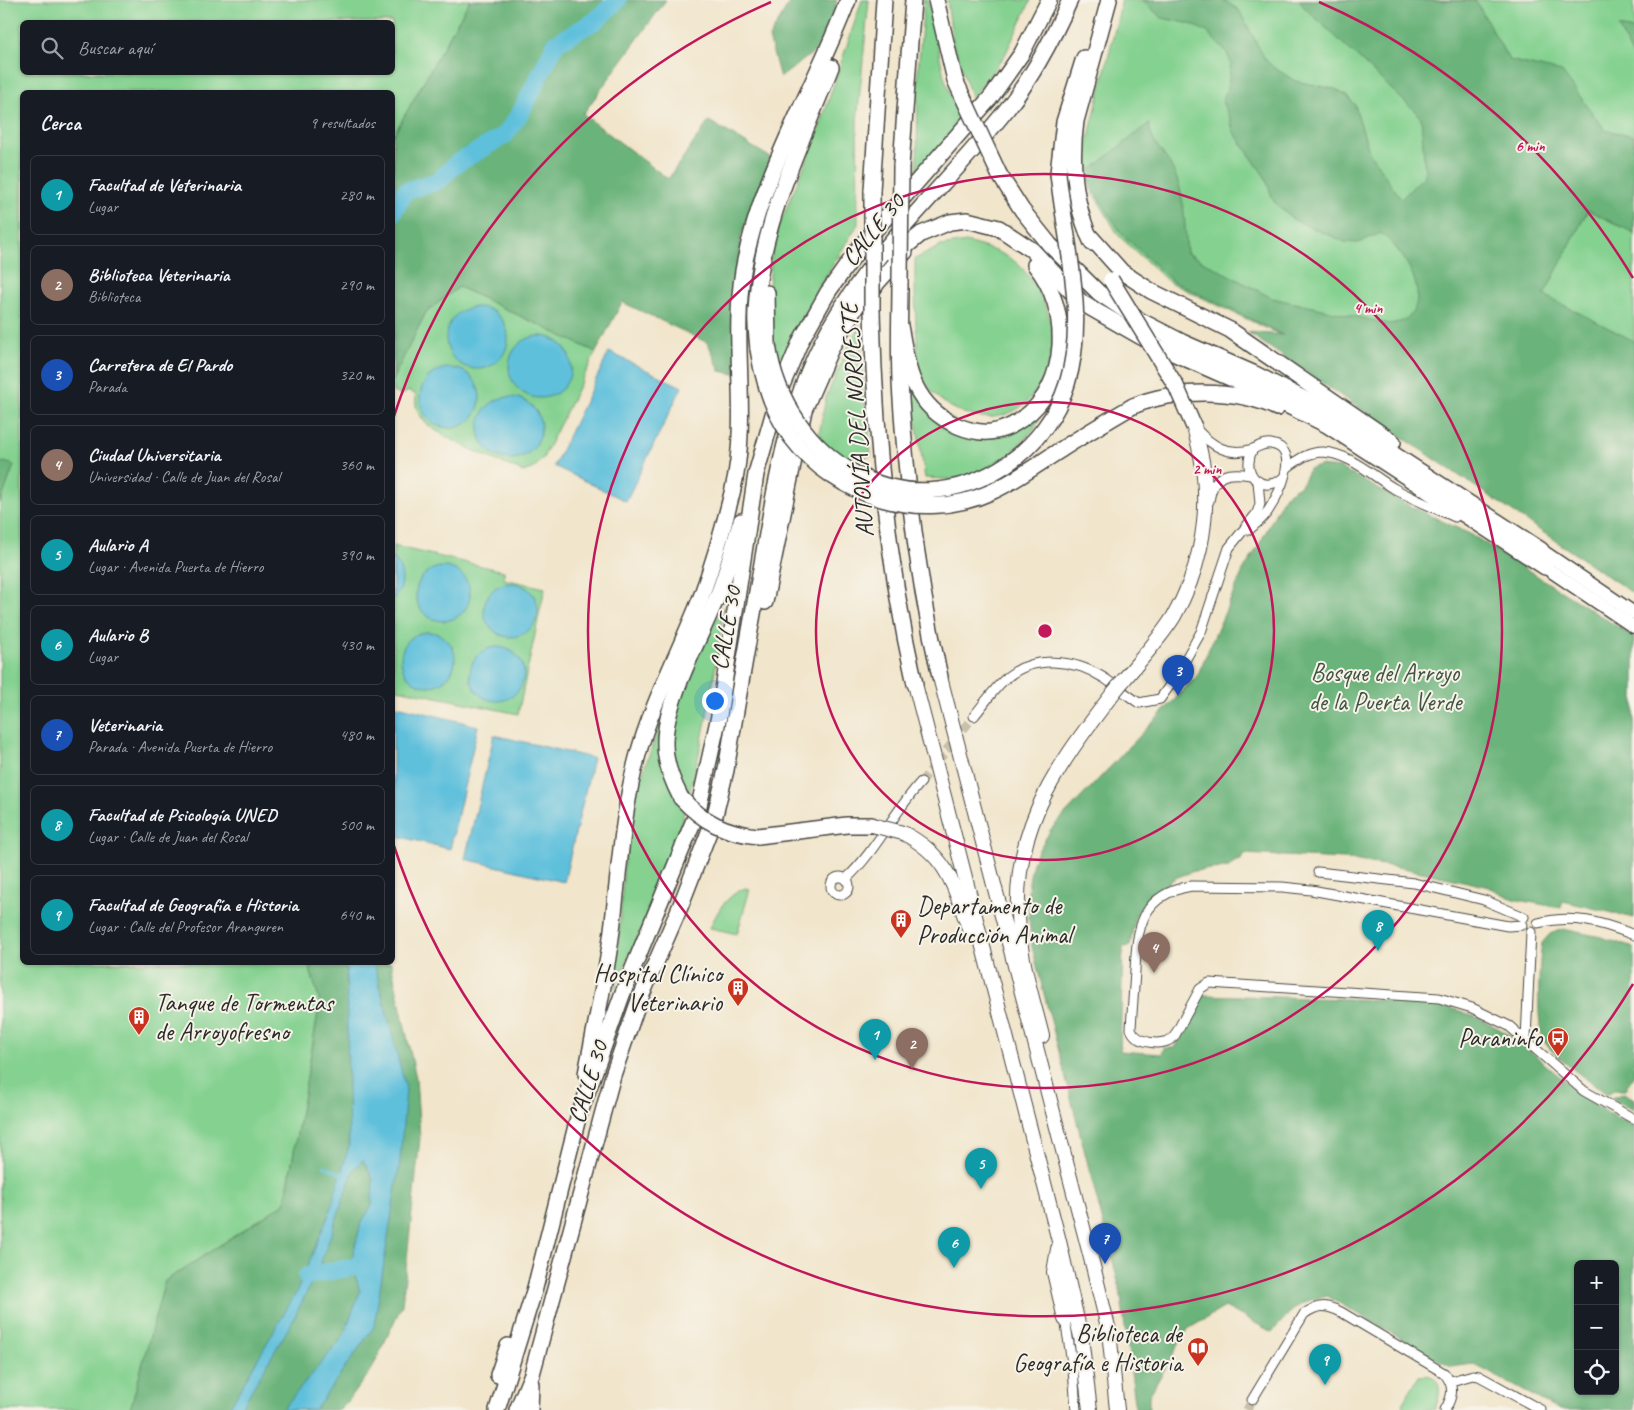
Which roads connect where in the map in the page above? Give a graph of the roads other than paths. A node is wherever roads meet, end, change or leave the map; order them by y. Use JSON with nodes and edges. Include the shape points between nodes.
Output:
{"nodes":[{"id":1,"x":848,"y":0,"type":"edge"},
{"id":2,"x":856,"y":0,"type":"edge"},
{"id":3,"x":884,"y":0,"type":"edge"},
{"id":4,"x":913,"y":0,"type":"edge"},
{"id":5,"x":936,"y":0,"type":"edge"},
{"id":6,"x":940,"y":0,"type":"edge"},
{"id":7,"x":1049,"y":0,"type":"edge"},
{"id":8,"x":1070,"y":0,"type":"edge"},
{"id":9,"x":1102,"y":0,"type":"edge"},
{"id":10,"x":1109,"y":0,"type":"edge"},
{"id":11,"x":940,"y":18,"type":"junction"},
{"id":12,"x":1088,"y":234,"type":"junction"},
{"id":13,"x":900,"y":326,"type":"junction"},
{"id":14,"x":763,"y":347,"type":"junction"},
{"id":15,"x":804,"y":410,"type":"junction"},
{"id":16,"x":1194,"y":427,"type":"junction"},
{"id":17,"x":1253,"y":449,"type":"junction"},
{"id":18,"x":1288,"y":467,"type":"junction"},
{"id":19,"x":756,"y":474,"type":"junction"},
{"id":20,"x":1251,"y":475,"type":"junction"},
{"id":21,"x":1283,"y":478,"type":"junction"},
{"id":22,"x":1258,"y":482,"type":"junction"},
{"id":23,"x":1455,"y":517,"type":"junction"},
{"id":24,"x":1205,"y":525,"type":"junction"},
{"id":25,"x":1541,"y":550,"type":"junction"},
{"id":26,"x":1223,"y":562,"type":"junction"},
{"id":27,"x":1545,"y":567,"type":"junction"},
{"id":28,"x":1634,"y":613,"type":"edge"},
{"id":29,"x":1634,"y":627,"type":"edge"},
{"id":30,"x":940,"y":677,"type":"joint"},
{"id":31,"x":915,"y":684,"type":"joint"},
{"id":32,"x":974,"y":716,"type":"tunnel mouth"},
{"id":33,"x":726,"y":770,"type":"junction"},
{"id":34,"x":921,"y":782,"type":"tunnel mouth"},
{"id":35,"x":872,"y":825,"type":"joint"},
{"id":36,"x":1318,"y":872,"type":"dead end"},
{"id":37,"x":846,"y":879,"type":"dead end"},
{"id":38,"x":1523,"y":921,"type":"junction"},
{"id":39,"x":1538,"y":922,"type":"junction"},
{"id":40,"x":1531,"y":932,"type":"junction"},
{"id":41,"x":1634,"y":935,"type":"edge"},
{"id":42,"x":998,"y":1003,"type":"junction"},
{"id":43,"x":1526,"y":1039,"type":"junction"},
{"id":44,"x":1052,"y":1111,"type":"junction"},
{"id":45,"x":578,"y":1118,"type":"junction"},
{"id":46,"x":1634,"y":1119,"type":"edge"},
{"id":47,"x":1059,"y":1241,"type":"junction"},
{"id":48,"x":535,"y":1288,"type":"junction"},
{"id":49,"x":1065,"y":1319,"type":"joint"},
{"id":50,"x":532,"y":1374,"type":"junction"},
{"id":51,"x":498,"y":1375,"type":"dead end"},
{"id":52,"x":1451,"y":1380,"type":"junction"},
{"id":53,"x":1252,"y":1400,"type":"tunnel mouth"},
{"id":54,"x":496,"y":1410,"type":"edge"},
{"id":55,"x":517,"y":1410,"type":"edge"},
{"id":56,"x":530,"y":1410,"type":"edge"},
{"id":57,"x":1076,"y":1410,"type":"edge"},
{"id":58,"x":1090,"y":1410,"type":"edge"},
{"id":59,"x":1117,"y":1410,"type":"edge"},
{"id":60,"x":1445,"y":1410,"type":"edge"},
{"id":61,"x":1541,"y":1410,"type":"edge"}],
"edges":[{"from":1,"to":45,"type":"highway","via":[[777,163],[750,241],[739,298],[740,430],[734,486],[715,556],[648,722],[637,759],[619,859],[612,933]]},
{"from":2,"to":14,"type":"highway","via":[[809,124],[773,248],[766,292]]},
{"from":3,"to":31,"type":"highway","name":"AUTOVÍA DEL NOROESTE","bridge":true,"via":[[872,191],[877,447],[900,618]]},
{"from":4,"to":13,"type":"highway","name":"AUTOVÍA DEL NOROESTE","bridge":true,"via":[[901,166]]},
{"from":5,"to":11,"type":"highway"},
{"from":6,"to":11,"type":"highway"},
{"from":7,"to":19,"type":"highway","name":"CALLE 30","via":[[1022,53],[991,97],[860,247],[828,292],[801,340],[780,390]]},
{"from":8,"to":33,"type":"highway","name":"CALLE 30","via":[[1049,46],[1008,108],[848,298],[808,372],[797,397],[779,466]]},
{"from":9,"to":14,"type":"highway","bridge":true,"via":[[1064,122],[1058,173],[1075,301],[1071,368],[1048,424],[1018,457],[998,470],[961,486],[923,490],[873,482],[846,469],[823,452],[796,420]]},
{"from":10,"to":12,"type":"highway","via":[[1073,142],[1074,181]]},
{"from":11,"to":25,"type":"highway","bridge":true,"via":[[955,80],[999,174],[1050,245],[1099,293],[1149,326],[1254,372],[1324,409]]},
{"from":12,"to":16,"type":"highway","bridge":true,"via":[[1111,280],[1176,386]]},
{"from":12,"to":25,"type":"highway","via":[[1122,272],[1230,330],[1509,523]]},
{"from":13,"to":15,"type":"highway","via":[[910,371],[921,396],[940,416],[966,430],[991,434],[1005,430],[1040,404],[1051,387],[1057,368],[1060,326],[1049,288],[1040,271],[1013,244],[997,236],[964,228],[949,230],[920,242],[902,255],[877,283]]},
{"from":13,"to":30,"type":"highway","name":"AUTOVÍA DEL NOROESTE","via":[[901,397],[912,531]]},
{"from":14,"to":23,"type":"highway","bridge":true,"via":[[767,390],[790,436],[815,464],[839,481],[870,495],[926,506],[959,502],[990,492],[1133,406],[1170,395],[1213,393],[1266,403],[1329,435]]},
{"from":15,"to":27,"type":"highway","via":[[815,381],[850,314],[873,279],[900,249],[921,234],[950,222],[967,220],[983,223],[999,228],[1027,246],[1082,303],[1174,355],[1248,386],[1327,425]]},
{"from":15,"to":33,"type":"highway","via":[[736,754]]},
{"from":16,"to":17,"type":"street","via":[[1211,445],[1223,450]]},
{"from":16,"to":24,"type":"highway","via":[[1204,475]]},
{"from":17,"to":18,"type":"street","via":[[1262,444],[1281,448],[1287,457]]},
{"from":17,"to":20,"type":"street","via":[[1248,457]]},
{"from":18,"to":21,"type":"street"},
{"from":18,"to":23,"type":"street","via":[[1307,454],[1326,452],[1342,457],[1397,490]]},
{"from":19,"to":35,"type":"highway","bridge":true,"via":[[717,597],[668,718],[665,743],[671,780],[681,798],[696,814],[710,824],[740,834],[758,836]]},
{"from":19,"to":45,"type":"highway","name":"CALLE 30","via":[[719,716],[698,810],[622,995]]},
{"from":20,"to":22,"type":"street"},
{"from":20,"to":24,"type":"street","via":[[1233,472],[1218,480],[1210,493]]},
{"from":21,"to":22,"type":"street","via":[[1274,484]]},
{"from":21,"to":26,"type":"street","via":[[1268,512]]},
{"from":22,"to":26,"type":"street","via":[[1260,498],[1257,513],[1236,536]]},
{"from":23,"to":27,"type":"highway","via":[[1497,544]]},
{"from":24,"to":44,"type":"highway","via":[[1197,562],[1173,617],[1071,749],[1046,789],[1029,829],[1021,864],[1020,947],[1050,1069]]},
{"from":25,"to":28,"type":"main road"},
{"from":26,"to":32,"type":"street","via":[[1201,632],[1160,699],[1139,703],[1085,668],[1040,662],[1012,674]]},
{"from":27,"to":29,"type":"main road"},
{"from":30,"to":44,"type":"highway"},
{"from":31,"to":42,"type":"highway"},
{"from":33,"to":50,"type":"highway","name":"CALLE 30","via":[[714,819],[637,1006],[613,1075]]},
{"from":34,"to":37,"type":"street","via":[[863,863]]},
{"from":35,"to":42,"type":"highway","bridge":true,"via":[[903,833],[921,842],[945,867]]},
{"from":36,"to":38,"type":"street","via":[[1414,883],[1484,900]]},
{"from":38,"to":39,"type":"street","via":[[1533,916]]},
{"from":38,"to":40,"type":"street","via":[[1525,930]]},
{"from":38,"to":43,"type":"street","via":[[1508,926],[1311,890],[1180,888],[1148,909],[1137,934],[1131,1029],[1134,1036],[1142,1041],[1169,1041],[1200,989],[1216,983],[1439,998],[1485,1013]]},
{"from":39,"to":40,"type":"street","via":[[1538,928]]},
{"from":39,"to":41,"type":"street","via":[[1568,918]]},
{"from":40,"to":43,"type":"street"},
{"from":42,"to":47,"type":"highway"},
{"from":43,"to":46,"type":"street","via":[[1552,1064],[1603,1103]]},
{"from":44,"to":59,"type":"highway","via":[[1109,1331]]},
{"from":45,"to":48,"type":"highway","name":"CALLE 30"},
{"from":47,"to":49,"type":"highway","via":[[1054,1272]]},
{"from":47,"to":58,"type":"highway","via":[[1081,1337]]},
{"from":48,"to":51,"type":"highway","via":[[513,1331]]},
{"from":48,"to":54,"type":"highway"},
{"from":49,"to":57,"type":"street"},
{"from":50,"to":55,"type":"highway","name":"CALLE 30"},
{"from":50,"to":56,"type":"highway"},
{"from":52,"to":53,"type":"street","via":[[1341,1312],[1323,1305],[1304,1314]]},
{"from":52,"to":60,"type":"street","via":[[1452,1395]]},
{"from":52,"to":61,"type":"street","via":[[1479,1376]]}]}
